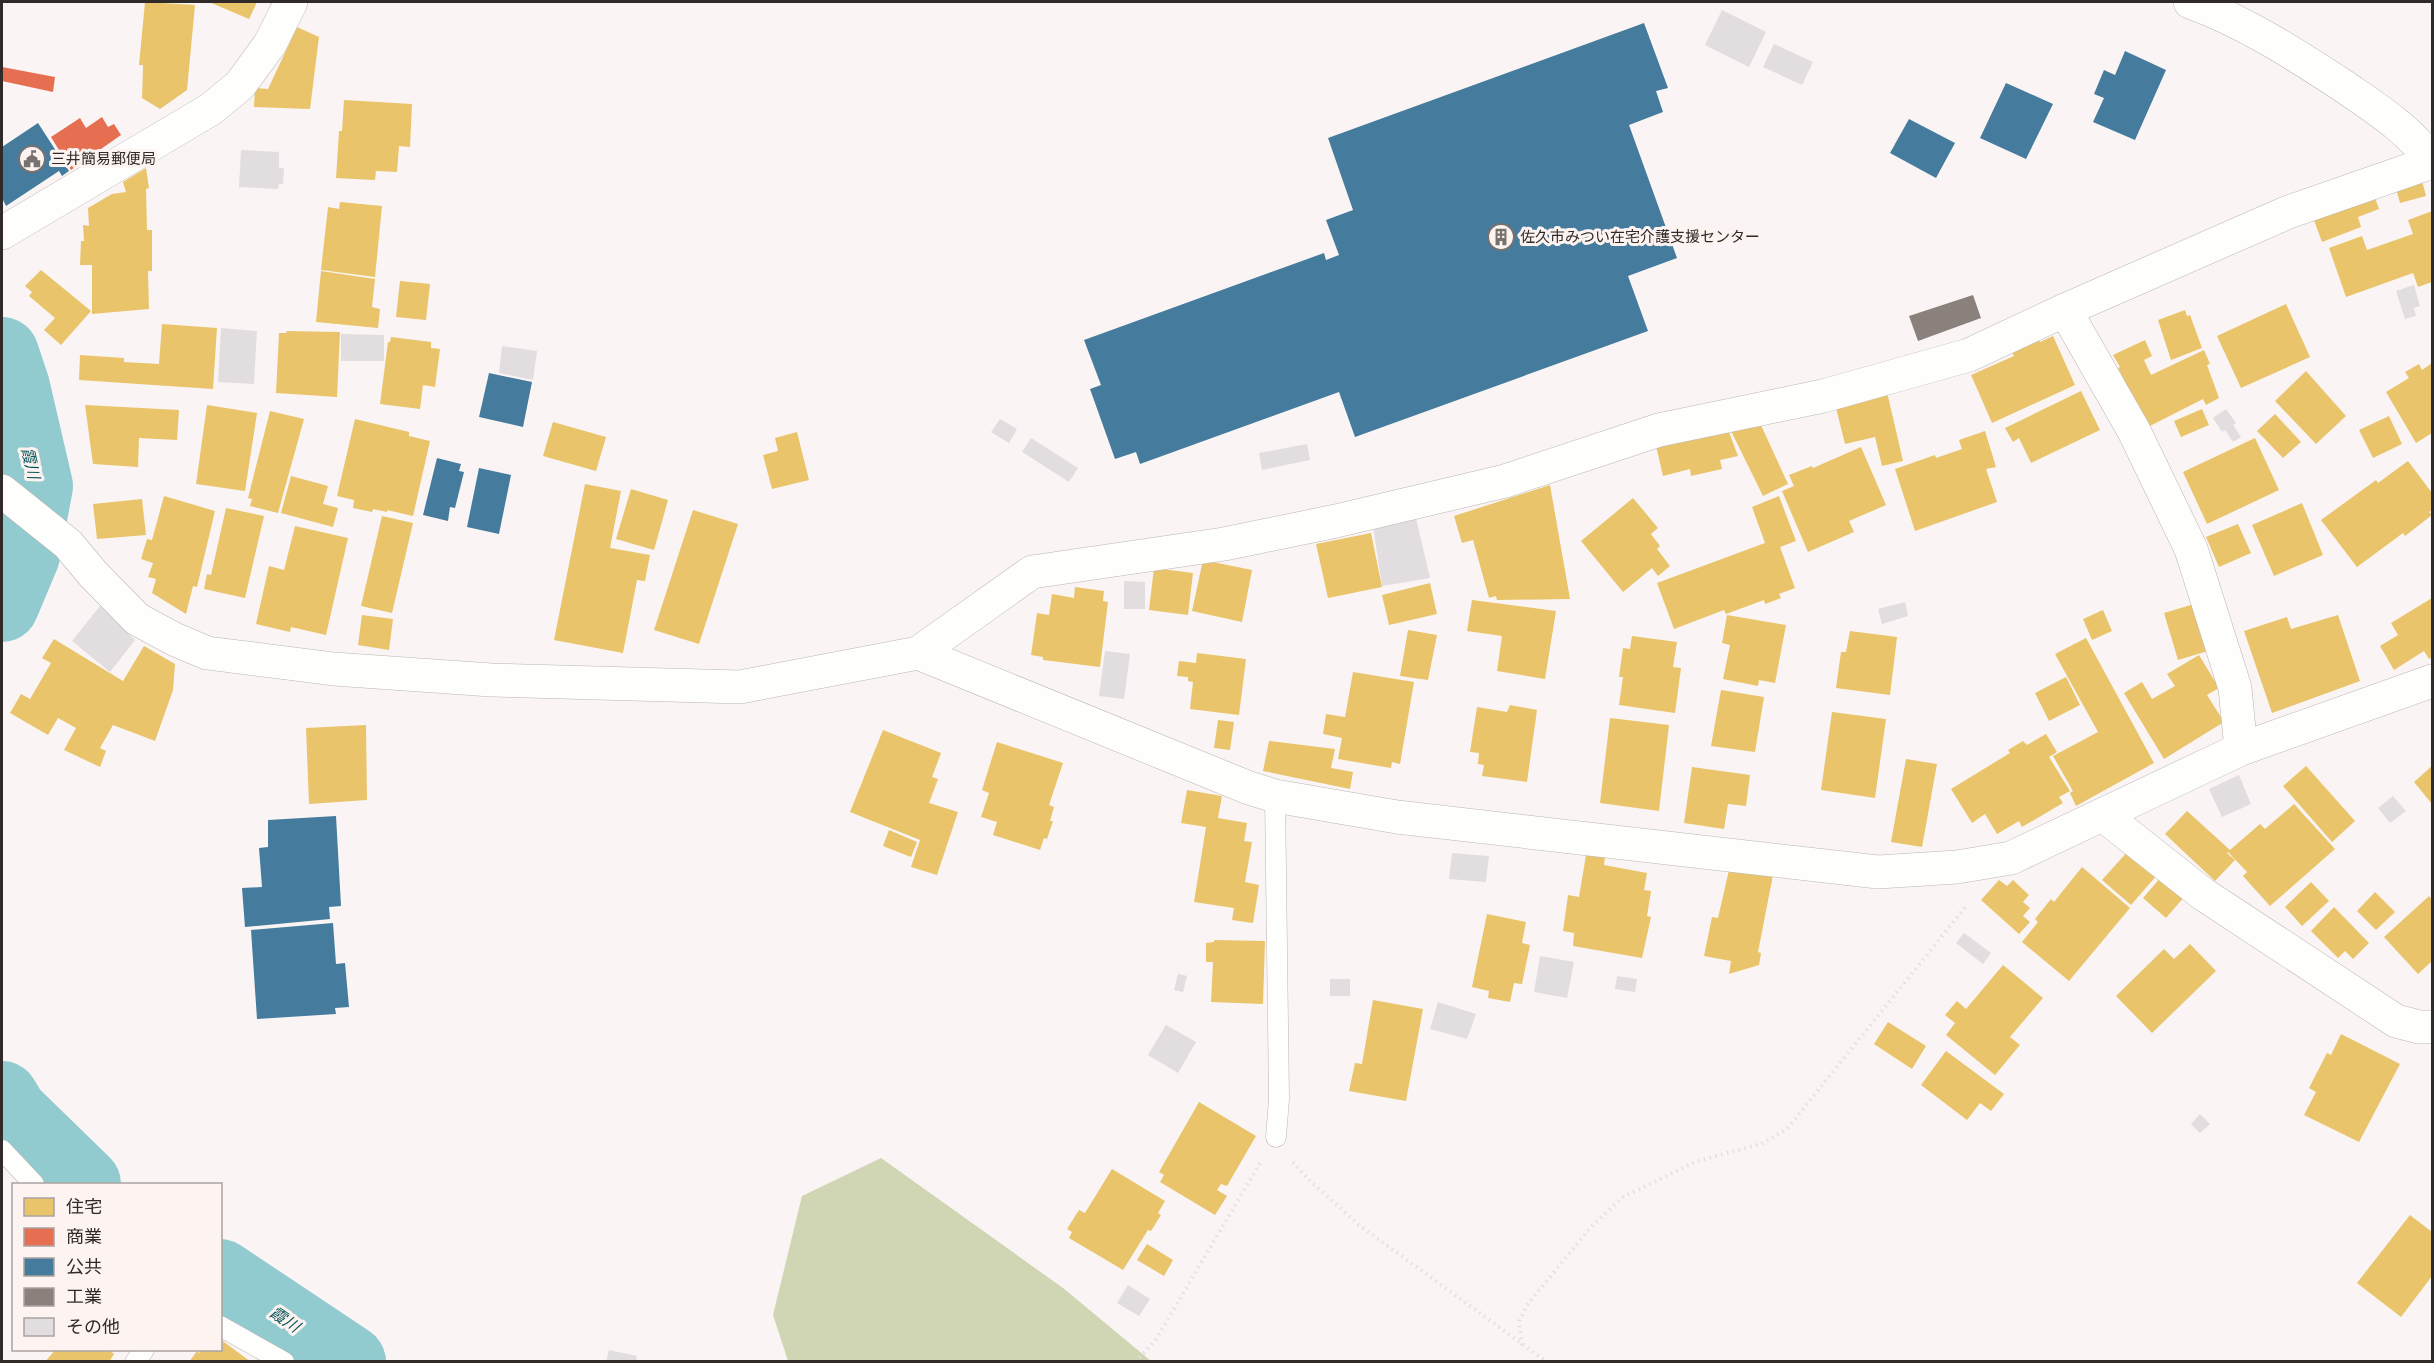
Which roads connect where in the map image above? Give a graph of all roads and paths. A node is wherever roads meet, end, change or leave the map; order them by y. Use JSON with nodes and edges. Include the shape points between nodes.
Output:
{"nodes":[{"id":1,"x":291,"y":2,"type":"edge"},
{"id":2,"x":2190,"y":2,"type":"edge"},
{"id":3,"x":2433,"y":161,"type":"edge"},
{"id":4,"x":2,"y":233,"type":"edge"},
{"id":5,"x":2065,"y":310,"type":"junction"},
{"id":6,"x":2,"y":491,"type":"edge"},
{"id":7,"x":918,"y":652,"type":"junction"},
{"id":8,"x":2433,"y":681,"type":"edge"},
{"id":9,"x":2241,"y":749,"type":"junction"},
{"id":10,"x":1275,"y":796,"type":"junction"},
{"id":11,"x":2103,"y":815,"type":"junction"},
{"id":12,"x":1983,"y":864,"type":"junction"},
{"id":13,"x":2433,"y":1027,"type":"edge"},
{"id":14,"x":1276,"y":1137,"type":"junction"},
{"id":15,"x":2,"y":1150,"type":"edge"},
{"id":16,"x":32,"y":1183,"type":"edge"},
{"id":17,"x":222,"y":1327,"type":"edge"},
{"id":18,"x":1522,"y":1345,"type":"junction"},
{"id":19,"x":284,"y":1362,"type":"edge"},
{"id":20,"x":1135,"y":1362,"type":"edge"},
{"id":21,"x":1547,"y":1362,"type":"edge"}],
"edges":[{"from":1,"to":4,"type":"street","via":[[270,44],[240,85],[211,109]]},
{"from":2,"to":3,"type":"street","via":[[2224,14],[2286,48],[2389,117],[2417,140]]},
{"from":3,"to":5,"type":"street","via":[[2286,213]]},
{"from":5,"to":7,"type":"street","via":[[1969,355],[1823,396],[1659,430],[1505,481],[1224,544],[1032,572]]},
{"from":5,"to":9,"type":"street","via":[[2134,431],[2191,549],[2235,688]]},
{"from":6,"to":7,"type":"street","via":[[68,544],[137,619],[207,653],[334,669],[490,680],[740,687]]},
{"from":7,"to":10,"type":"street"},
{"from":8,"to":9,"type":"street"},
{"from":9,"to":11,"type":"street"},
{"from":10,"to":12,"type":"street","via":[[1398,817],[1878,872]]},
{"from":10,"to":14,"type":"lane","via":[[1279,1088]]},
{"from":11,"to":12,"type":"street","via":[[2012,858]]},
{"from":11,"to":13,"type":"street","via":[[2203,894],[2396,1021]]},
{"from":12,"to":18,"type":"path","via":[[1980,888],[1787,1129],[1761,1144],[1697,1161],[1623,1197],[1590,1228],[1527,1305],[1519,1322]]},
{"from":14,"to":18,"type":"path","via":[[1310,1181],[1359,1225]]},
{"from":14,"to":20,"type":"path","via":[[1155,1341]]},
{"from":15,"to":16,"type":"lane"},
{"from":17,"to":19,"type":"lane"},
{"from":18,"to":21,"type":"path"}]}
